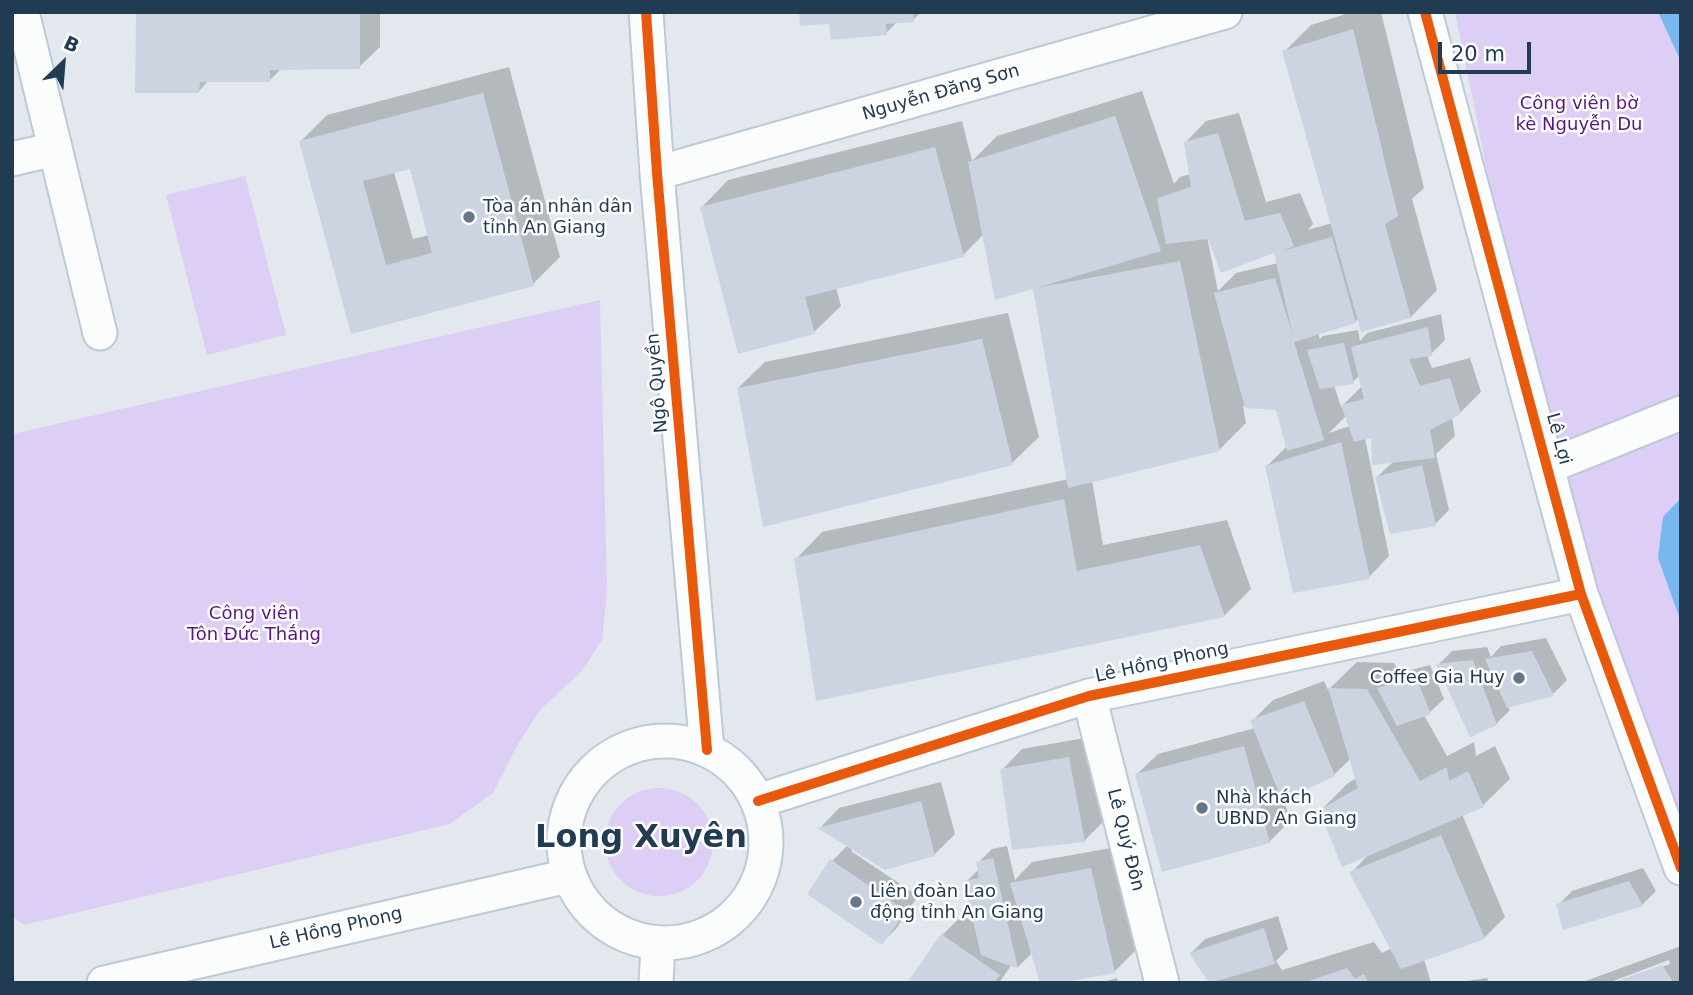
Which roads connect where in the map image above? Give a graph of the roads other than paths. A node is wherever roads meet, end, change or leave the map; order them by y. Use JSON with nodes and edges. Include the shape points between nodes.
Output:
{"nodes":[{"id":1,"x":22,"y":12,"type":"edge"},
{"id":2,"x":646,"y":12,"type":"edge"},
{"id":3,"x":1225,"y":12,"type":"edge"},
{"id":4,"x":1426,"y":12,"type":"edge"},
{"id":5,"x":55,"y":149,"type":"junction"},
{"id":6,"x":12,"y":159,"type":"edge"},
{"id":7,"x":657,"y":173,"type":"junction"},
{"id":8,"x":100,"y":333,"type":"dead end"},
{"id":9,"x":1681,"y":413,"type":"edge"},
{"id":10,"x":1547,"y":467,"type":"junction"},
{"id":11,"x":1581,"y":594,"type":"junction"},
{"id":12,"x":1089,"y":696,"type":"junction"},
{"id":13,"x":707,"y":750,"type":"junction"},
{"id":14,"x":758,"y":801,"type":"junction"},
{"id":15,"x":1681,"y":868,"type":"edge"},
{"id":16,"x":568,"y":876,"type":"junction"},
{"id":17,"x":658,"y":944,"type":"junction"},
{"id":18,"x":104,"y":983,"type":"edge"},
{"id":19,"x":656,"y":983,"type":"edge"},
{"id":20,"x":1162,"y":983,"type":"edge"}],
"edges":[{"from":1,"to":5,"type":"street"},
{"from":2,"to":7,"type":"street","name":"Ngô Quyền"},
{"from":3,"to":7,"type":"street","name":"Nguyễn Đăng Sơn"},
{"from":4,"to":10,"type":"street","name":"Lê Lợi"},
{"from":5,"to":6,"type":"street"},
{"from":5,"to":8,"type":"street"},
{"from":7,"to":13,"type":"street","name":"Ngô Quyền"},
{"from":9,"to":10,"type":"street"},
{"from":10,"to":11,"type":"street","name":"Lê Lợi"},
{"from":11,"to":12,"type":"street","name":"Lê Hồng Phong"},
{"from":11,"to":15,"type":"street","name":"Lê Lợi"},
{"from":12,"to":14,"type":"street","name":"Lê Hồng Phong"},
{"from":12,"to":20,"type":"street","name":"Lê Quý Đôn"},
{"from":13,"to":14,"type":"street","via":[[746,780]]},
{"from":13,"to":16,"type":"street","via":[[674,740],[640,743],[609,756],[584,779],[568,809],[562,842]]},
{"from":14,"to":17,"type":"street","via":[[767,834],[764,869],[749,901],[724,925],[693,940]]},
{"from":16,"to":17,"type":"street","via":[[582,902],[603,923],[629,938]]},
{"from":16,"to":18,"type":"street","name":"Lê Hồng Phong"},
{"from":17,"to":19,"type":"street"}]}
